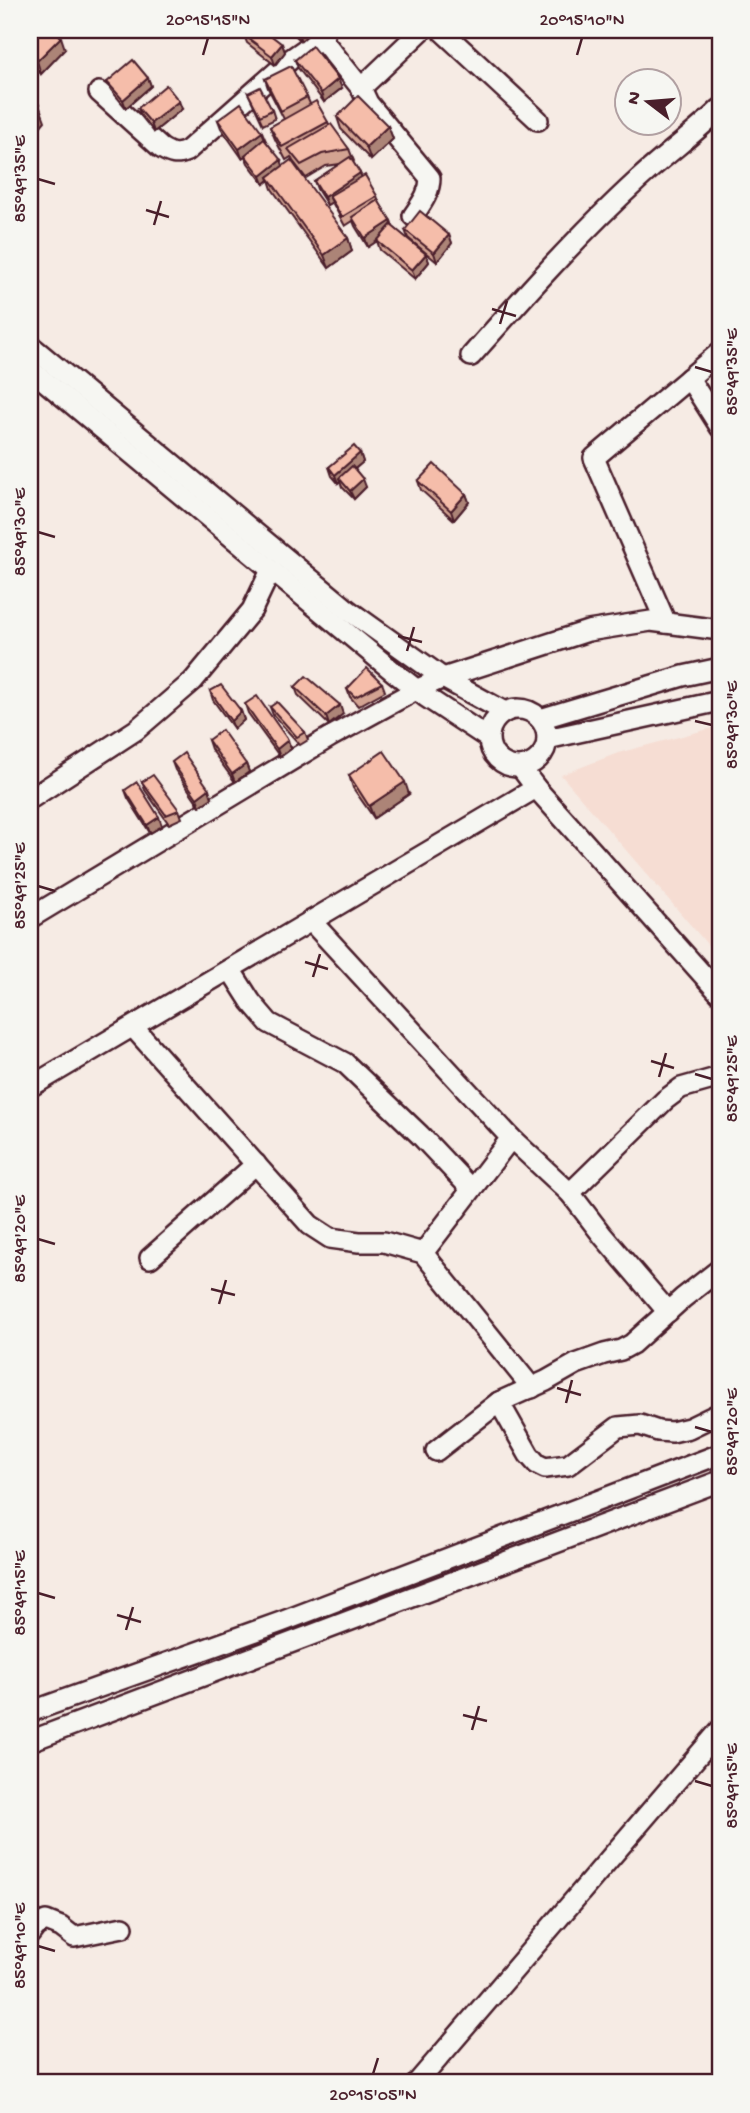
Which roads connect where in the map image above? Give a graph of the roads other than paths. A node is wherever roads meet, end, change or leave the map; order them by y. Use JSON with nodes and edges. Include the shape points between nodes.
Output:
{"nodes":[{"id":1,"x":422,"y":30,"type":"edge"},
{"id":2,"x":441,"y":30,"type":"edge"},
{"id":3,"x":323,"y":34,"type":"edge"},
{"id":4,"x":361,"y":88,"type":"junction"},
{"id":5,"x":99,"y":92,"type":"dead end"},
{"id":6,"x":720,"y":109,"type":"edge"},
{"id":7,"x":538,"y":120,"type":"dead end"},
{"id":8,"x":413,"y":216,"type":"edge"},
{"id":9,"x":30,"y":345,"type":"edge"},
{"id":10,"x":720,"y":352,"type":"edge"},
{"id":11,"x":471,"y":356,"type":"dead end"},
{"id":12,"x":30,"y":369,"type":"edge"},
{"id":13,"x":689,"y":378,"type":"junction"},
{"id":14,"x":96,"y":412,"type":"junction"},
{"id":15,"x":720,"y":427,"type":"edge"},
{"id":16,"x":271,"y":570,"type":"junction"},
{"id":17,"x":666,"y":623,"type":"junction"},
{"id":18,"x":720,"y":630,"type":"edge"},
{"id":19,"x":720,"y":668,"type":"edge"},
{"id":20,"x":443,"y":678,"type":"junction"},
{"id":21,"x":416,"y":690,"type":"junction"},
{"id":22,"x":720,"y":701,"type":"edge"},
{"id":23,"x":505,"y":712,"type":"junction"},
{"id":24,"x":540,"y":719,"type":"junction"},
{"id":25,"x":488,"y":738,"type":"junction"},
{"id":26,"x":547,"y":739,"type":"junction"},
{"id":27,"x":521,"y":768,"type":"junction"},
{"id":28,"x":536,"y":788,"type":"junction"},
{"id":29,"x":30,"y":799,"type":"edge"},
{"id":30,"x":30,"y":918,"type":"edge"},
{"id":31,"x":311,"y":921,"type":"junction"},
{"id":32,"x":230,"y":969,"type":"junction"},
{"id":33,"x":720,"y":994,"type":"edge"},
{"id":34,"x":133,"y":1027,"type":"junction"},
{"id":35,"x":720,"y":1077,"type":"edge"},
{"id":36,"x":30,"y":1087,"type":"edge"},
{"id":37,"x":511,"y":1138,"type":"junction"},
{"id":38,"x":256,"y":1164,"type":"junction"},
{"id":39,"x":471,"y":1189,"type":"junction"},
{"id":40,"x":570,"y":1193,"type":"junction"},
{"id":41,"x":423,"y":1253,"type":"junction"},
{"id":42,"x":150,"y":1258,"type":"dead end"},
{"id":43,"x":720,"y":1269,"type":"edge"},
{"id":44,"x":668,"y":1312,"type":"junction"},
{"id":45,"x":532,"y":1388,"type":"junction"},
{"id":46,"x":499,"y":1402,"type":"junction"},
{"id":47,"x":720,"y":1413,"type":"edge"},
{"id":48,"x":436,"y":1451,"type":"dead end"},
{"id":49,"x":720,"y":1454,"type":"edge"},
{"id":50,"x":720,"y":1481,"type":"edge"},
{"id":51,"x":30,"y":1712,"type":"edge"},
{"id":52,"x":720,"y":1730,"type":"edge"},
{"id":53,"x":30,"y":1741,"type":"edge"},
{"id":54,"x":123,"y":1927,"type":"dead end"},
{"id":55,"x":30,"y":1934,"type":"edge"},
{"id":56,"x":418,"y":2083,"type":"edge"}],
"edges":[{"from":1,"to":4,"type":"street"},
{"from":2,"to":7,"type":"street"},
{"from":3,"to":4,"type":"street"},
{"from":3,"to":5,"type":"street","via":[[179,155],[161,148]]},
{"from":4,"to":8,"type":"street","via":[[368,103],[430,178],[426,196]]},
{"from":6,"to":11,"type":"street","via":[[639,179]]},
{"from":9,"to":14,"type":"street"},
{"from":10,"to":13,"type":"street"},
{"from":12,"to":14,"type":"street"},
{"from":13,"to":15,"type":"street"},
{"from":13,"to":17,"type":"street","via":[[594,458]]},
{"from":14,"to":16,"type":"street"},
{"from":14,"to":20,"type":"street","via":[[348,610]]},
{"from":16,"to":21,"type":"street"},
{"from":16,"to":29,"type":"street","via":[[252,610],[193,681],[136,730]]},
{"from":17,"to":18,"type":"street"},
{"from":17,"to":20,"type":"street","via":[[651,621],[588,631]]},
{"from":19,"to":24,"type":"street"},
{"from":20,"to":21,"type":"street"},
{"from":20,"to":23,"type":"street"},
{"from":21,"to":25,"type":"street"},
{"from":21,"to":30,"type":"street"},
{"from":22,"to":26,"type":"street"},
{"from":23,"to":24,"type":"street","via":[[527,710]]},
{"from":23,"to":25,"type":"street","via":[[494,722]]},
{"from":24,"to":26,"type":"street"},
{"from":25,"to":27,"type":"street","via":[[502,764]]},
{"from":26,"to":27,"type":"street","via":[[542,755]]},
{"from":27,"to":28,"type":"street"},
{"from":28,"to":31,"type":"street"},
{"from":28,"to":33,"type":"street"},
{"from":31,"to":32,"type":"street"},
{"from":31,"to":37,"type":"street"},
{"from":32,"to":34,"type":"street"},
{"from":32,"to":39,"type":"street","via":[[269,1023],[345,1063]]},
{"from":34,"to":36,"type":"street"},
{"from":34,"to":38,"type":"street"},
{"from":35,"to":40,"type":"street","via":[[681,1088],[665,1100]]},
{"from":37,"to":39,"type":"street"},
{"from":37,"to":40,"type":"street"},
{"from":38,"to":41,"type":"street","via":[[310,1225],[330,1238],[384,1242]]},
{"from":38,"to":42,"type":"street"},
{"from":39,"to":41,"type":"street"},
{"from":40,"to":44,"type":"street"},
{"from":41,"to":45,"type":"street"},
{"from":43,"to":44,"type":"street"},
{"from":44,"to":45,"type":"street","via":[[632,1344],[576,1364]]},
{"from":45,"to":46,"type":"street"},
{"from":46,"to":47,"type":"street","via":[[529,1455],[545,1468],[568,1465],[618,1427],[640,1425],[671,1432]]},
{"from":46,"to":48,"type":"street"},
{"from":49,"to":51,"type":"street","via":[[305,1613]]},
{"from":50,"to":53,"type":"street"},
{"from":52,"to":56,"type":"street"},
{"from":54,"to":55,"type":"street","via":[[75,1937],[46,1921]]}]}
